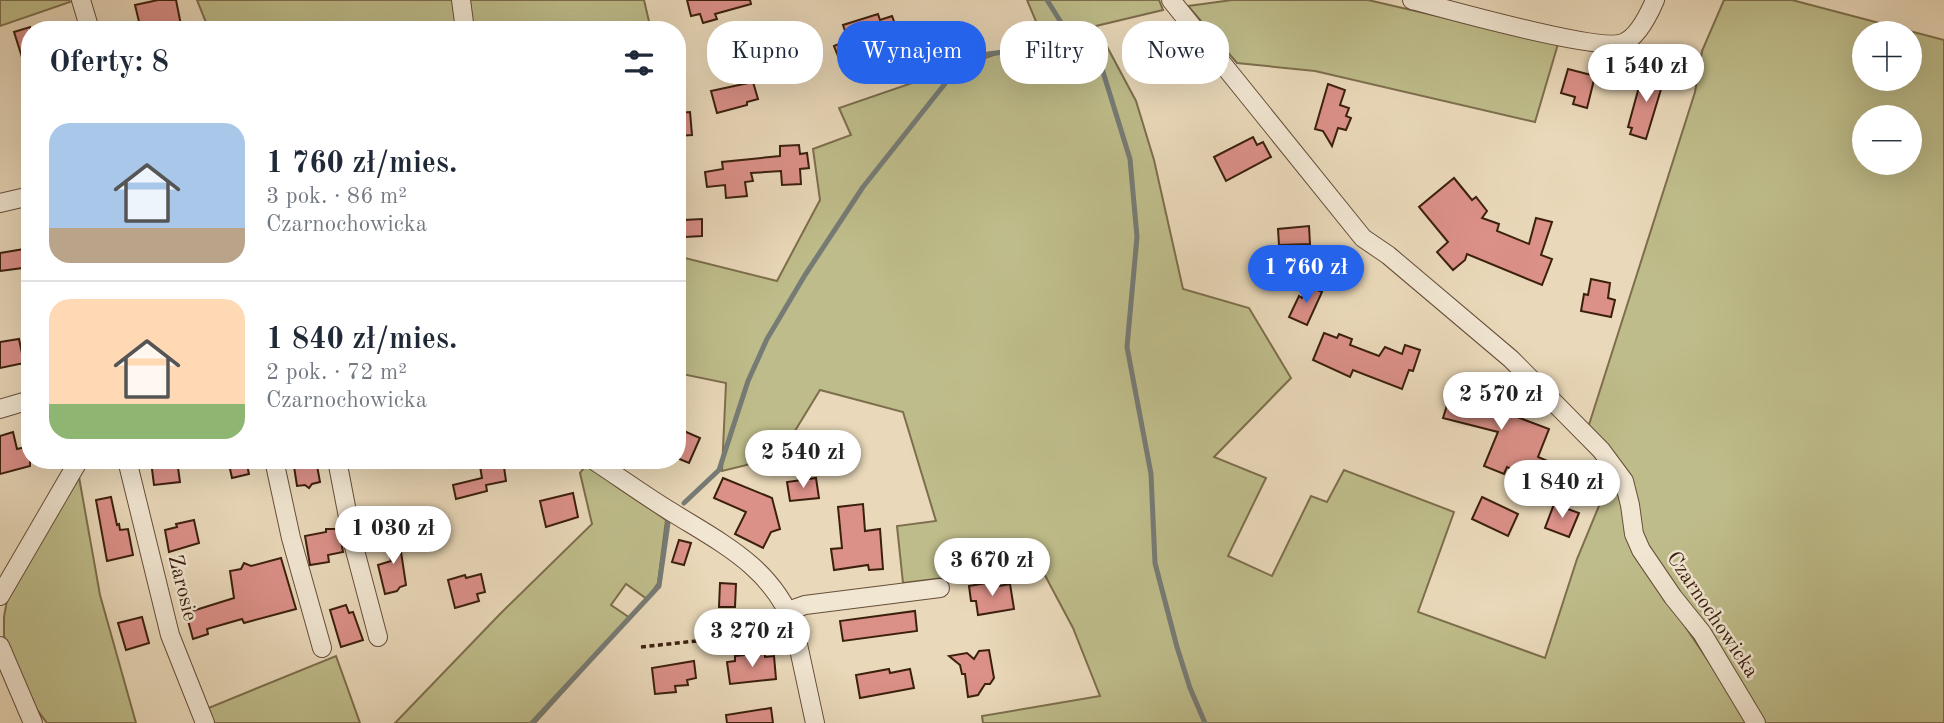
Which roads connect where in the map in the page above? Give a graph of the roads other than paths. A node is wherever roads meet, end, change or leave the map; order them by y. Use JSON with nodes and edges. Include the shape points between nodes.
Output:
{"nodes":[{"id":1,"x":81,"y":0,"type":"edge"},
{"id":2,"x":461,"y":0,"type":"edge"},
{"id":3,"x":1171,"y":0,"type":"edge"},
{"id":4,"x":1412,"y":0,"type":"edge"},
{"id":5,"x":1655,"y":0,"type":"edge"},
{"id":6,"x":87,"y":21,"type":"edge"},
{"id":7,"x":464,"y":21,"type":"edge"},
{"id":8,"x":21,"y":198,"type":"edge"},
{"id":9,"x":0,"y":203,"type":"edge"},
{"id":10,"x":21,"y":403,"type":"edge"},
{"id":11,"x":0,"y":409,"type":"edge"},
{"id":12,"x":74,"y":469,"type":"edge"},
{"id":13,"x":129,"y":469,"type":"edge"},
{"id":14,"x":276,"y":469,"type":"edge"},
{"id":15,"x":339,"y":469,"type":"edge"},
{"id":16,"x":606,"y":469,"type":"edge"},
{"id":17,"x":940,"y":588,"type":"dead end"},
{"id":18,"x":0,"y":596,"type":"edge"},
{"id":19,"x":788,"y":611,"type":"junction"},
{"id":20,"x":377,"y":636,"type":"dead end"},
{"id":21,"x":0,"y":646,"type":"edge"},
{"id":22,"x":321,"y":648,"type":"dead end"},
{"id":23,"x":33,"y":723,"type":"edge"},
{"id":24,"x":205,"y":723,"type":"edge"},
{"id":25,"x":815,"y":723,"type":"edge"},
{"id":26,"x":1756,"y":723,"type":"edge"}],
"edges":[{"from":1,"to":6,"type":"street"},
{"from":2,"to":7,"type":"street"},
{"from":3,"to":26,"type":"street","name":"Czarnochowicka","via":[[1363,238],[1511,359],[1601,450],[1623,481],[1641,550],[1702,633]]},
{"from":4,"to":5,"type":"street","via":[[1596,44],[1623,43],[1638,30]]},
{"from":8,"to":9,"type":"street"},
{"from":10,"to":11,"type":"street"},
{"from":12,"to":18,"type":"street"},
{"from":13,"to":24,"type":"street","name":"Zarosie","via":[[170,635]]},
{"from":14,"to":22,"type":"street"},
{"from":15,"to":20,"type":"street"},
{"from":16,"to":19,"type":"street","via":[[736,551],[770,582]]},
{"from":17,"to":19,"type":"street"},
{"from":19,"to":25,"type":"street"},
{"from":21,"to":23,"type":"street"}]}
